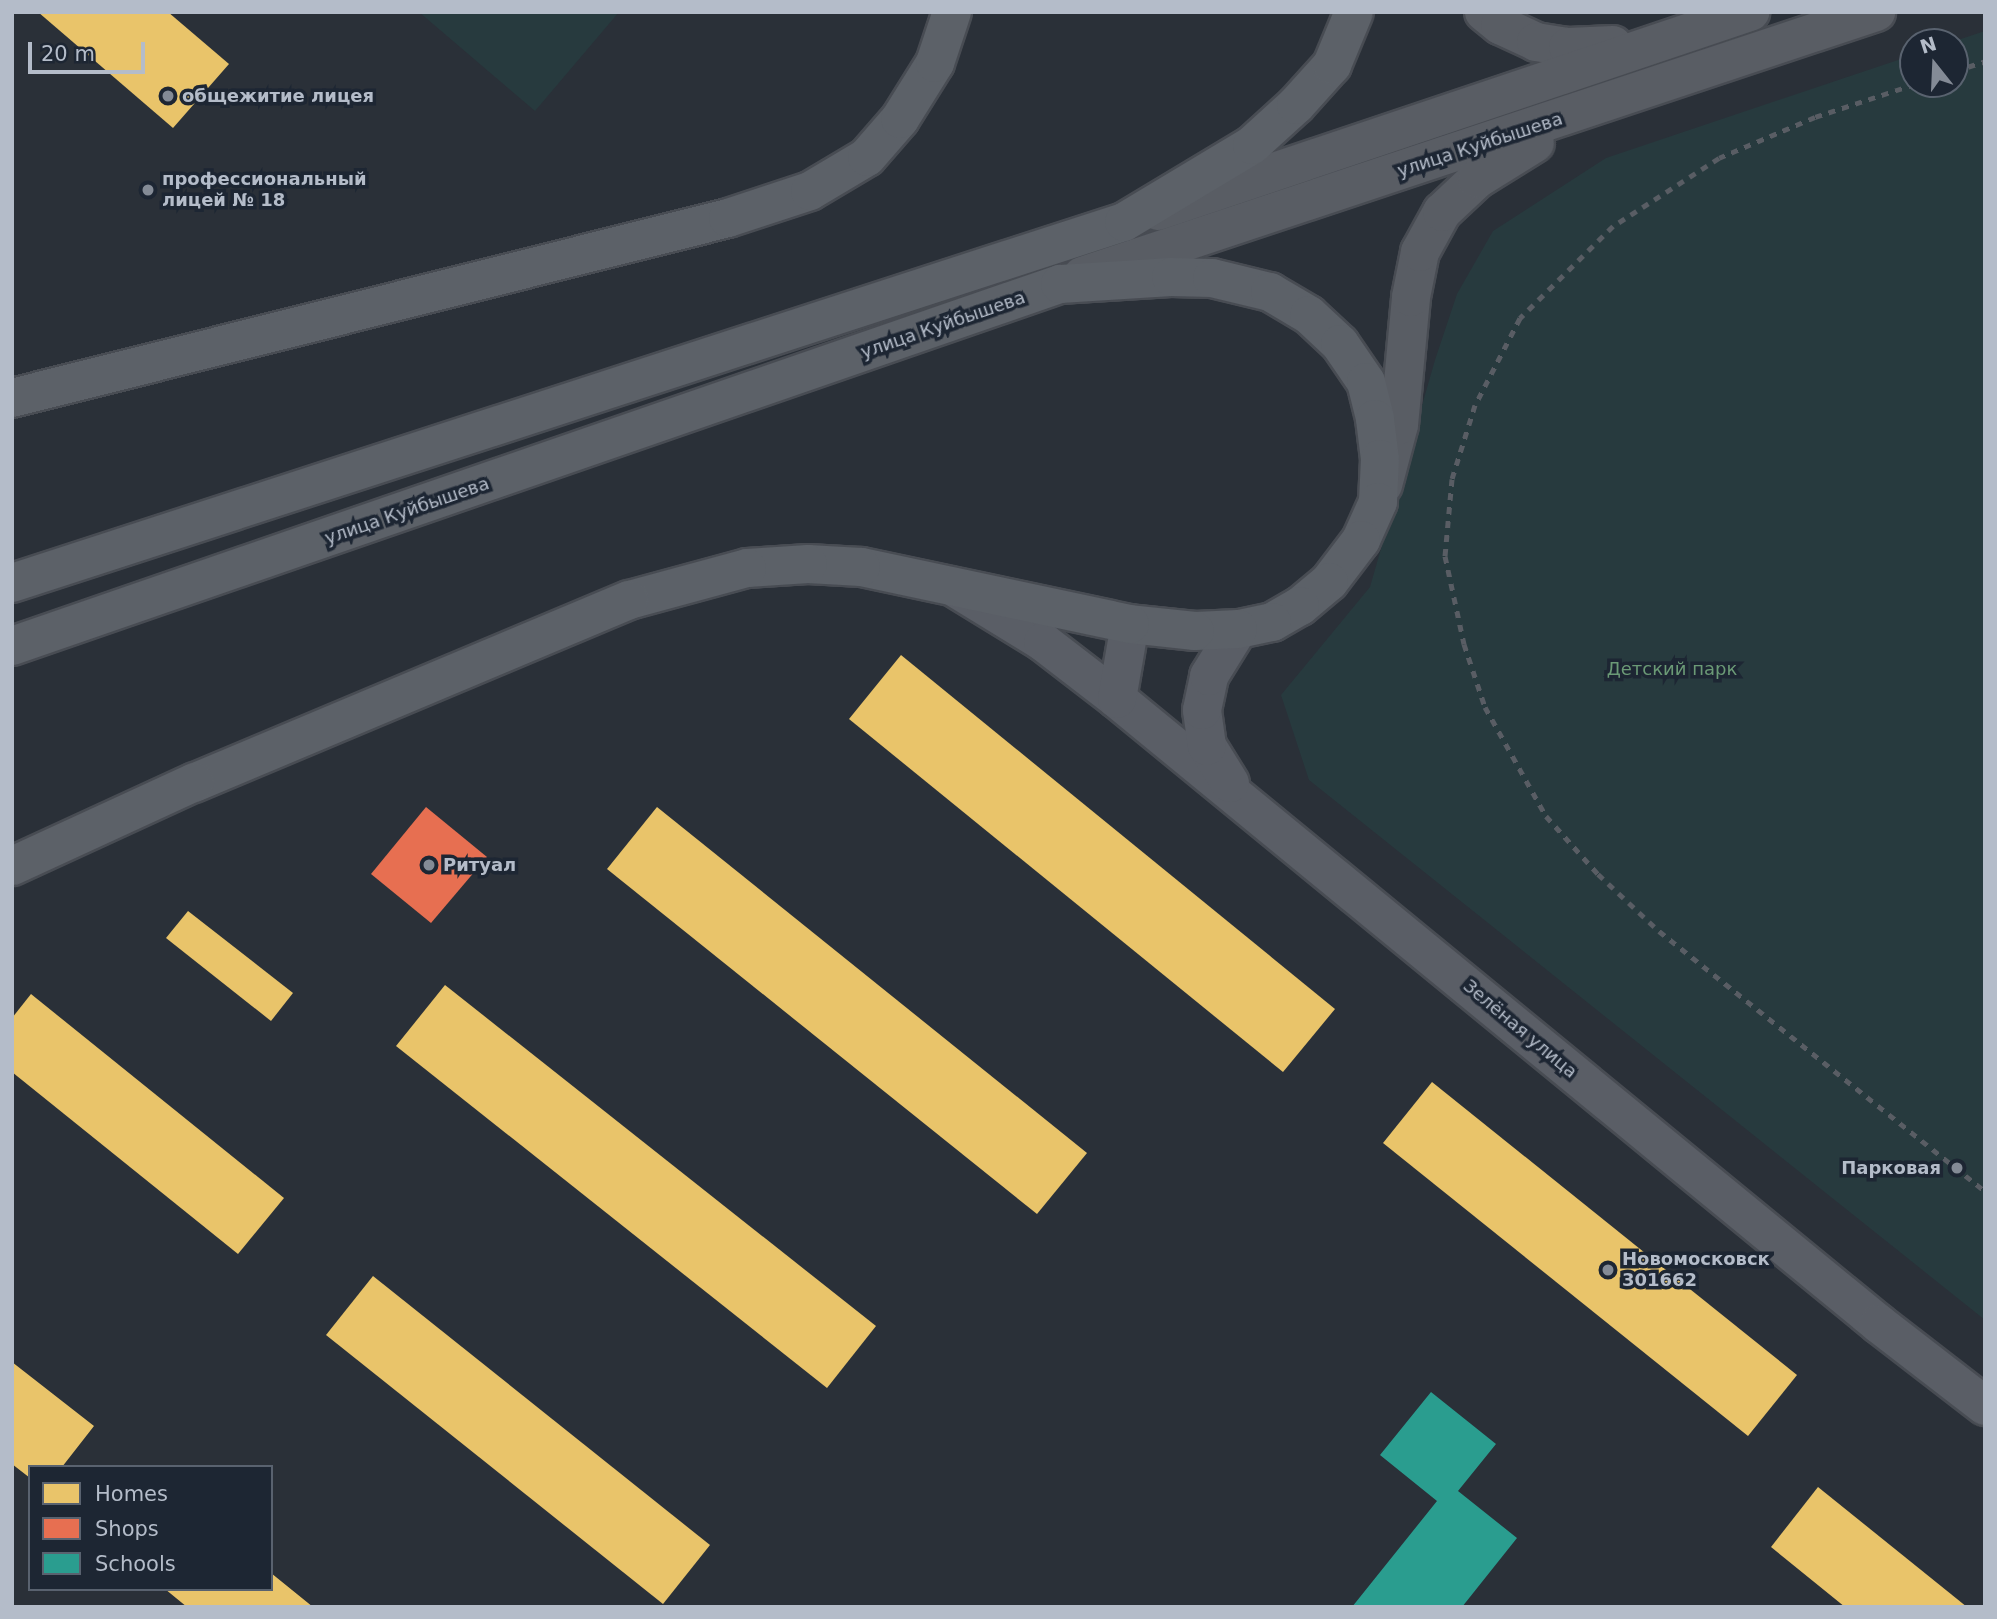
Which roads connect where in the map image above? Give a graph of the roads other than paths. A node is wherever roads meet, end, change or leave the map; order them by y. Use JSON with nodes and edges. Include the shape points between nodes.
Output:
{"nodes":[{"id":1,"x":952,"y":12,"type":"edge"},
{"id":2,"x":1354,"y":12,"type":"edge"},
{"id":3,"x":1485,"y":12,"type":"edge"},
{"id":4,"x":1750,"y":12,"type":"edge"},
{"id":5,"x":1876,"y":12,"type":"edge"},
{"id":6,"x":1664,"y":39,"type":"junction"},
{"id":7,"x":1607,"y":104,"type":"junction"},
{"id":8,"x":1125,"y":222,"type":"junction"},
{"id":9,"x":1060,"y":284,"type":"junction"},
{"id":10,"x":12,"y":398,"type":"edge"},
{"id":11,"x":1378,"y":502,"type":"junction"},
{"id":12,"x":12,"y":583,"type":"edge"},
{"id":13,"x":949,"y":584,"type":"junction"},
{"id":14,"x":1130,"y":624,"type":"junction"},
{"id":15,"x":1238,"y":629,"type":"junction"},
{"id":16,"x":12,"y":646,"type":"edge"},
{"id":17,"x":1117,"y":699,"type":"junction"},
{"id":18,"x":1238,"y":796,"type":"junction"},
{"id":19,"x":12,"y":866,"type":"edge"},
{"id":20,"x":1985,"y":1406,"type":"edge"}],
"edges":[{"from":1,"to":10,"type":"main road","via":[[935,63],[900,119],[867,157],[810,191],[727,218]]},
{"from":2,"to":8,"type":"main road","via":[[1332,65],[1296,105],[1252,145]]},
{"from":3,"to":6,"type":"main road","via":[[1500,25],[1536,42],[1567,47]]},
{"from":4,"to":6,"type":"main road"},
{"from":5,"to":7,"type":"main road","name":"улица Куйбышева"},
{"from":6,"to":8,"type":"main road"},
{"from":7,"to":9,"type":"main road","name":"улица Куйбышева"},
{"from":7,"to":11,"type":"main road","via":[[1518,152],[1477,179],[1441,212],[1420,252],[1399,425]]},
{"from":8,"to":12,"type":"main road"},
{"from":9,"to":11,"type":"main road","via":[[1212,278],[1270,292],[1309,315],[1340,344],[1366,382],[1380,459]]},
{"from":9,"to":16,"type":"main road","name":"улица Куйбышева"},
{"from":11,"to":15,"type":"main road","via":[[1361,540],[1329,582],[1272,622]]},
{"from":13,"to":14,"type":"main road"},
{"from":13,"to":17,"type":"street","name":"Зелёная улица","via":[[1043,642]]},
{"from":13,"to":19,"type":"main road","via":[[861,567],[808,564],[747,568],[683,583],[629,600],[221,771]]},
{"from":14,"to":15,"type":"main road","via":[[1195,631]]},
{"from":14,"to":17,"type":"street"},
{"from":15,"to":18,"type":"street","via":[[1209,676],[1202,710],[1207,746]]},
{"from":17,"to":18,"type":"street","name":"Зелёная улица"},
{"from":18,"to":20,"type":"street","name":"Зелёная улица"}]}
